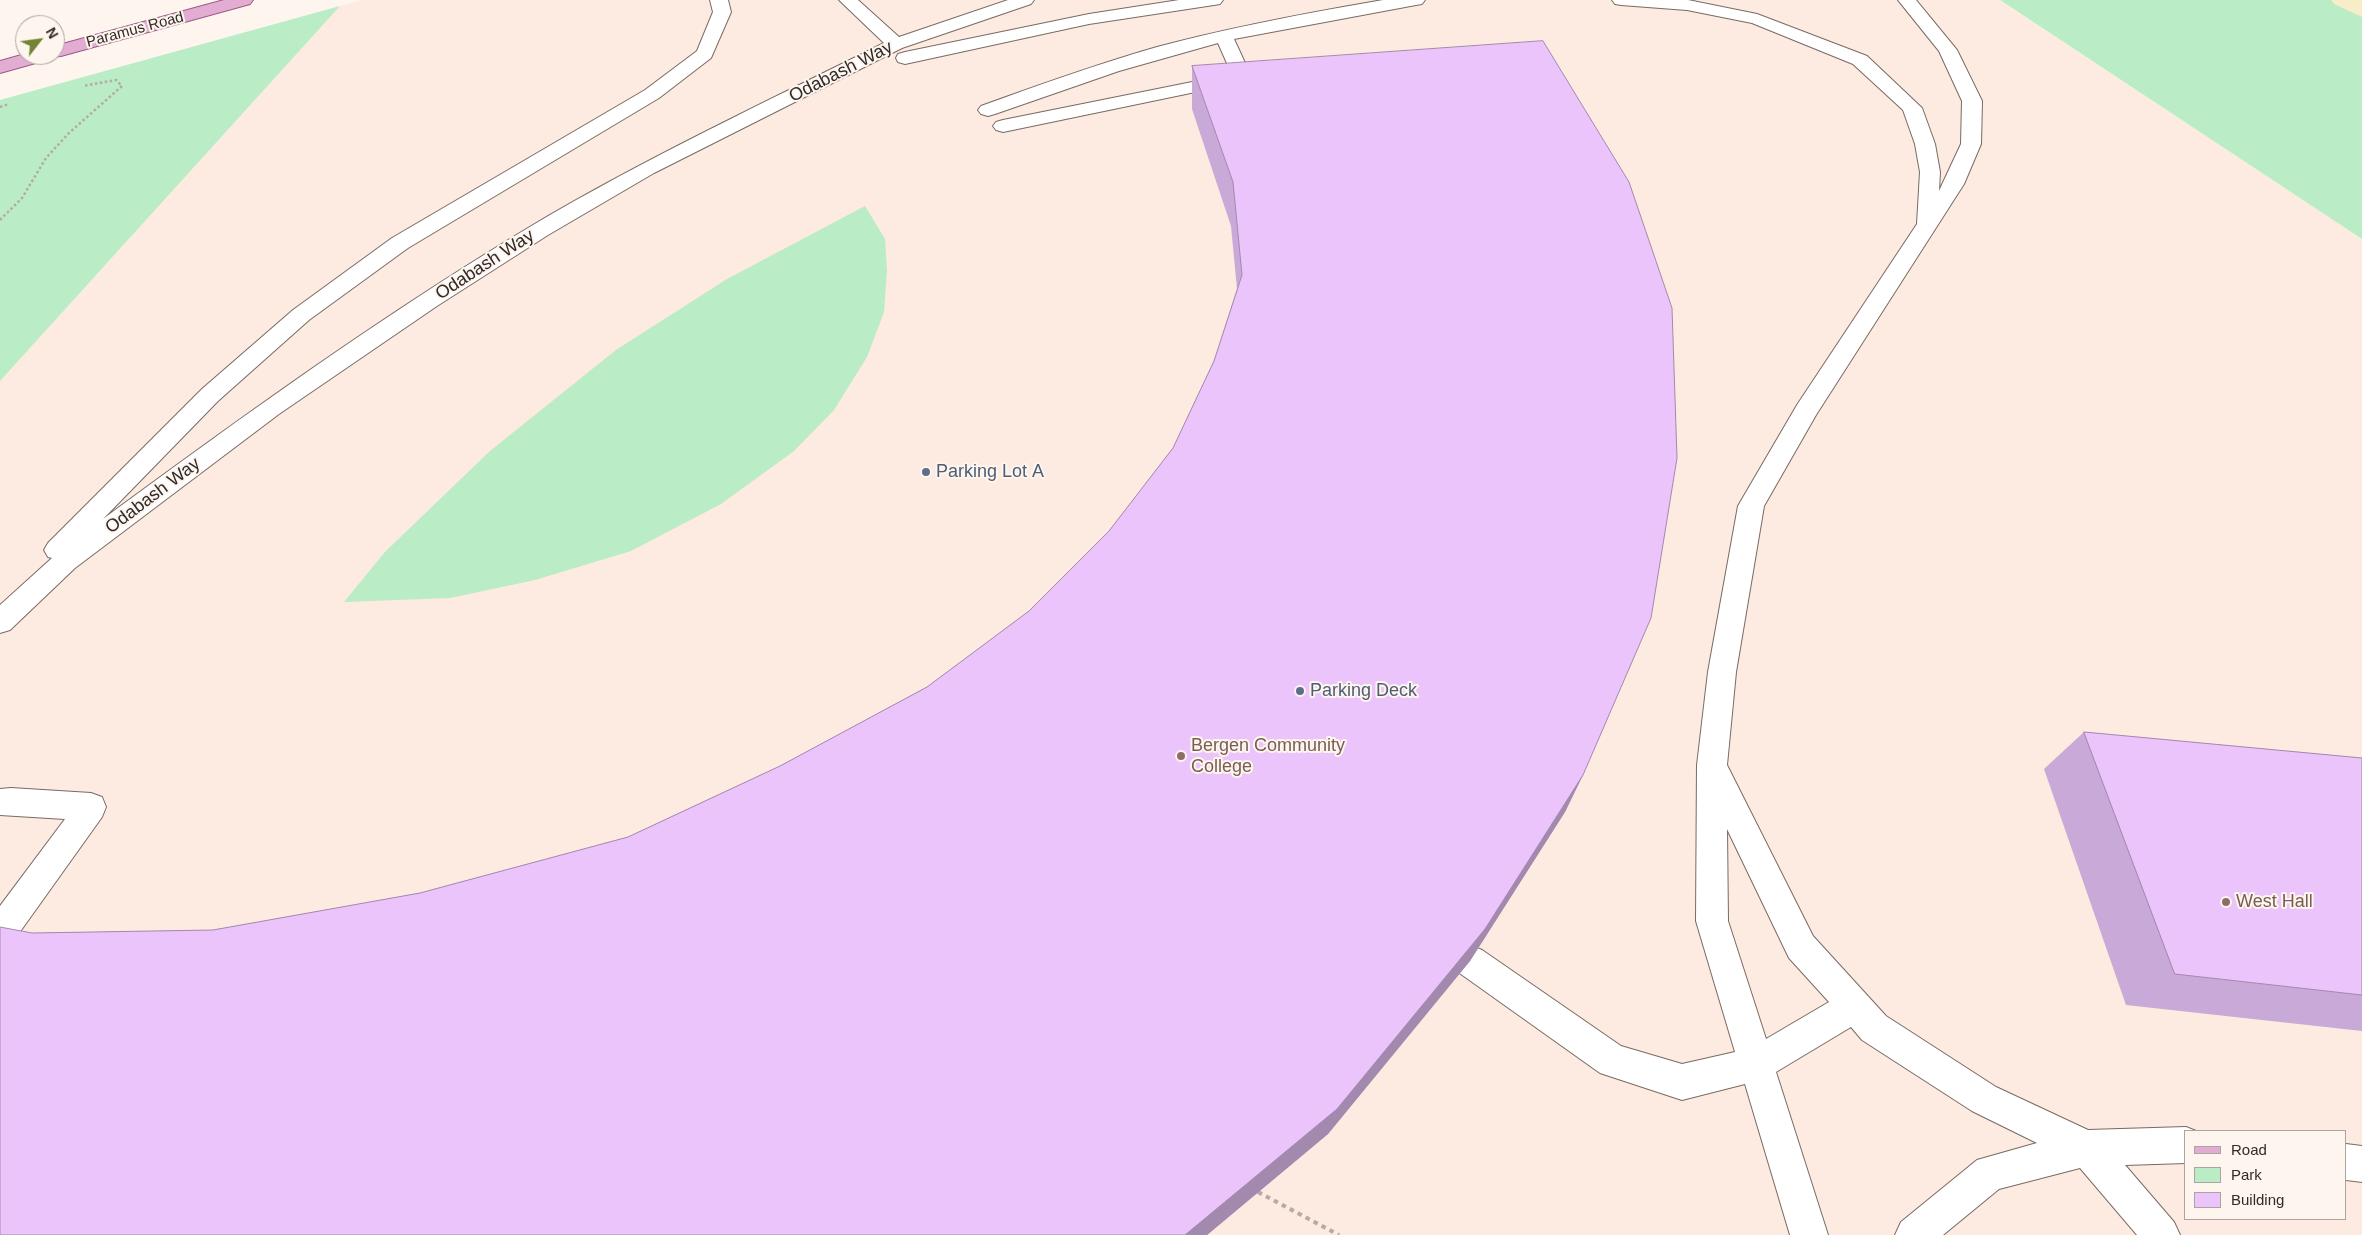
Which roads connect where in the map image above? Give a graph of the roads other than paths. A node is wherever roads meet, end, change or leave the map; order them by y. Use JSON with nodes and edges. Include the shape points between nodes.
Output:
{"nodes":[{"id":1,"x":244,"y":0,"type":"edge"},
{"id":2,"x":719,"y":0,"type":"edge"},
{"id":3,"x":848,"y":0,"type":"edge"},
{"id":4,"x":1026,"y":0,"type":"edge"},
{"id":5,"x":1214,"y":0,"type":"edge"},
{"id":6,"x":1416,"y":0,"type":"edge"},
{"id":7,"x":1621,"y":0,"type":"edge"},
{"id":8,"x":1906,"y":0,"type":"edge"},
{"id":9,"x":1224,"y":37,"type":"junction"},
{"id":10,"x":896,"y":44,"type":"junction"},
{"id":11,"x":65,"y":49,"type":"edge"},
{"id":12,"x":15,"y":63,"type":"edge"},
{"id":13,"x":0,"y":67,"type":"edge"},
{"id":14,"x":833,"y":75,"type":"junction"},
{"id":15,"x":1251,"y":78,"type":"junction"},
{"id":16,"x":1247,"y":104,"type":"edge"},
{"id":17,"x":988,"y":110,"type":"dead end"},
{"id":18,"x":1003,"y":126,"type":"dead end"},
{"id":19,"x":1926,"y":227,"type":"junction"},
{"id":20,"x":0,"y":608,"type":"edge"},
{"id":21,"x":0,"y":622,"type":"edge"},
{"id":22,"x":1712,"y":765,"type":"junction"},
{"id":23,"x":0,"y":802,"type":"edge"},
{"id":24,"x":0,"y":932,"type":"edge"},
{"id":25,"x":1470,"y":961,"type":"edge"},
{"id":26,"x":1854,"y":1006,"type":"junction"},
{"id":27,"x":1757,"y":1064,"type":"junction"},
{"id":28,"x":2184,"y":1145,"type":"edge"},
{"id":29,"x":2088,"y":1148,"type":"junction"},
{"id":30,"x":2347,"y":1162,"type":"edge"},
{"id":31,"x":2362,"y":1164,"type":"edge"},
{"id":32,"x":1809,"y":1235,"type":"edge"},
{"id":33,"x":1914,"y":1235,"type":"edge"},
{"id":34,"x":2161,"y":1235,"type":"edge"}],
"edges":[{"from":1,"to":11,"type":"main road","name":"Paramus Road"},
{"from":2,"to":20,"type":"street","via":[[722,12],[704,54],[652,94],[400,243],[301,314],[210,395]]},
{"from":3,"to":10,"type":"street"},
{"from":4,"to":10,"type":"street","name":"Odabash Way"},
{"from":5,"to":14,"type":"street","via":[[1089,19],[966,43]]},
{"from":6,"to":9,"type":"street"},
{"from":7,"to":19,"type":"street","via":[[1687,5],[1757,19],[1860,60],[1912,108],[1925,144],[1930,172]]},
{"from":8,"to":19,"type":"street","via":[[1948,50],[1972,101],[1971,144],[1954,184]]},
{"from":9,"to":15,"type":"street"},
{"from":9,"to":17,"type":"street","via":[[1096,71]]},
{"from":10,"to":14,"type":"street","name":"Odabash Way"},
{"from":12,"to":13,"type":"main road"},
{"from":14,"to":21,"type":"street","name":"Odabash Way","via":[[648,169],[540,230],[429,301],[270,408],[81,549]]},
{"from":15,"to":16,"type":"street"},
{"from":15,"to":18,"type":"street"},
{"from":19,"to":22,"type":"street","via":[[1806,411],[1751,506],[1722,672]]},
{"from":22,"to":26,"type":"street","via":[[1800,947]]},
{"from":22,"to":27,"type":"street","via":[[1712,921]]},
{"from":23,"to":24,"type":"street","via":[[91,807]]},
{"from":25,"to":27,"type":"street","via":[[1612,1061],[1682,1082]]},
{"from":26,"to":27,"type":"street"},
{"from":26,"to":29,"type":"street","via":[[1874,1028],[1984,1099]]},
{"from":27,"to":32,"type":"street"},
{"from":28,"to":29,"type":"street"},
{"from":29,"to":33,"type":"street","via":[[1990,1173]]},
{"from":29,"to":34,"type":"street"},
{"from":30,"to":31,"type":"street"}]}
